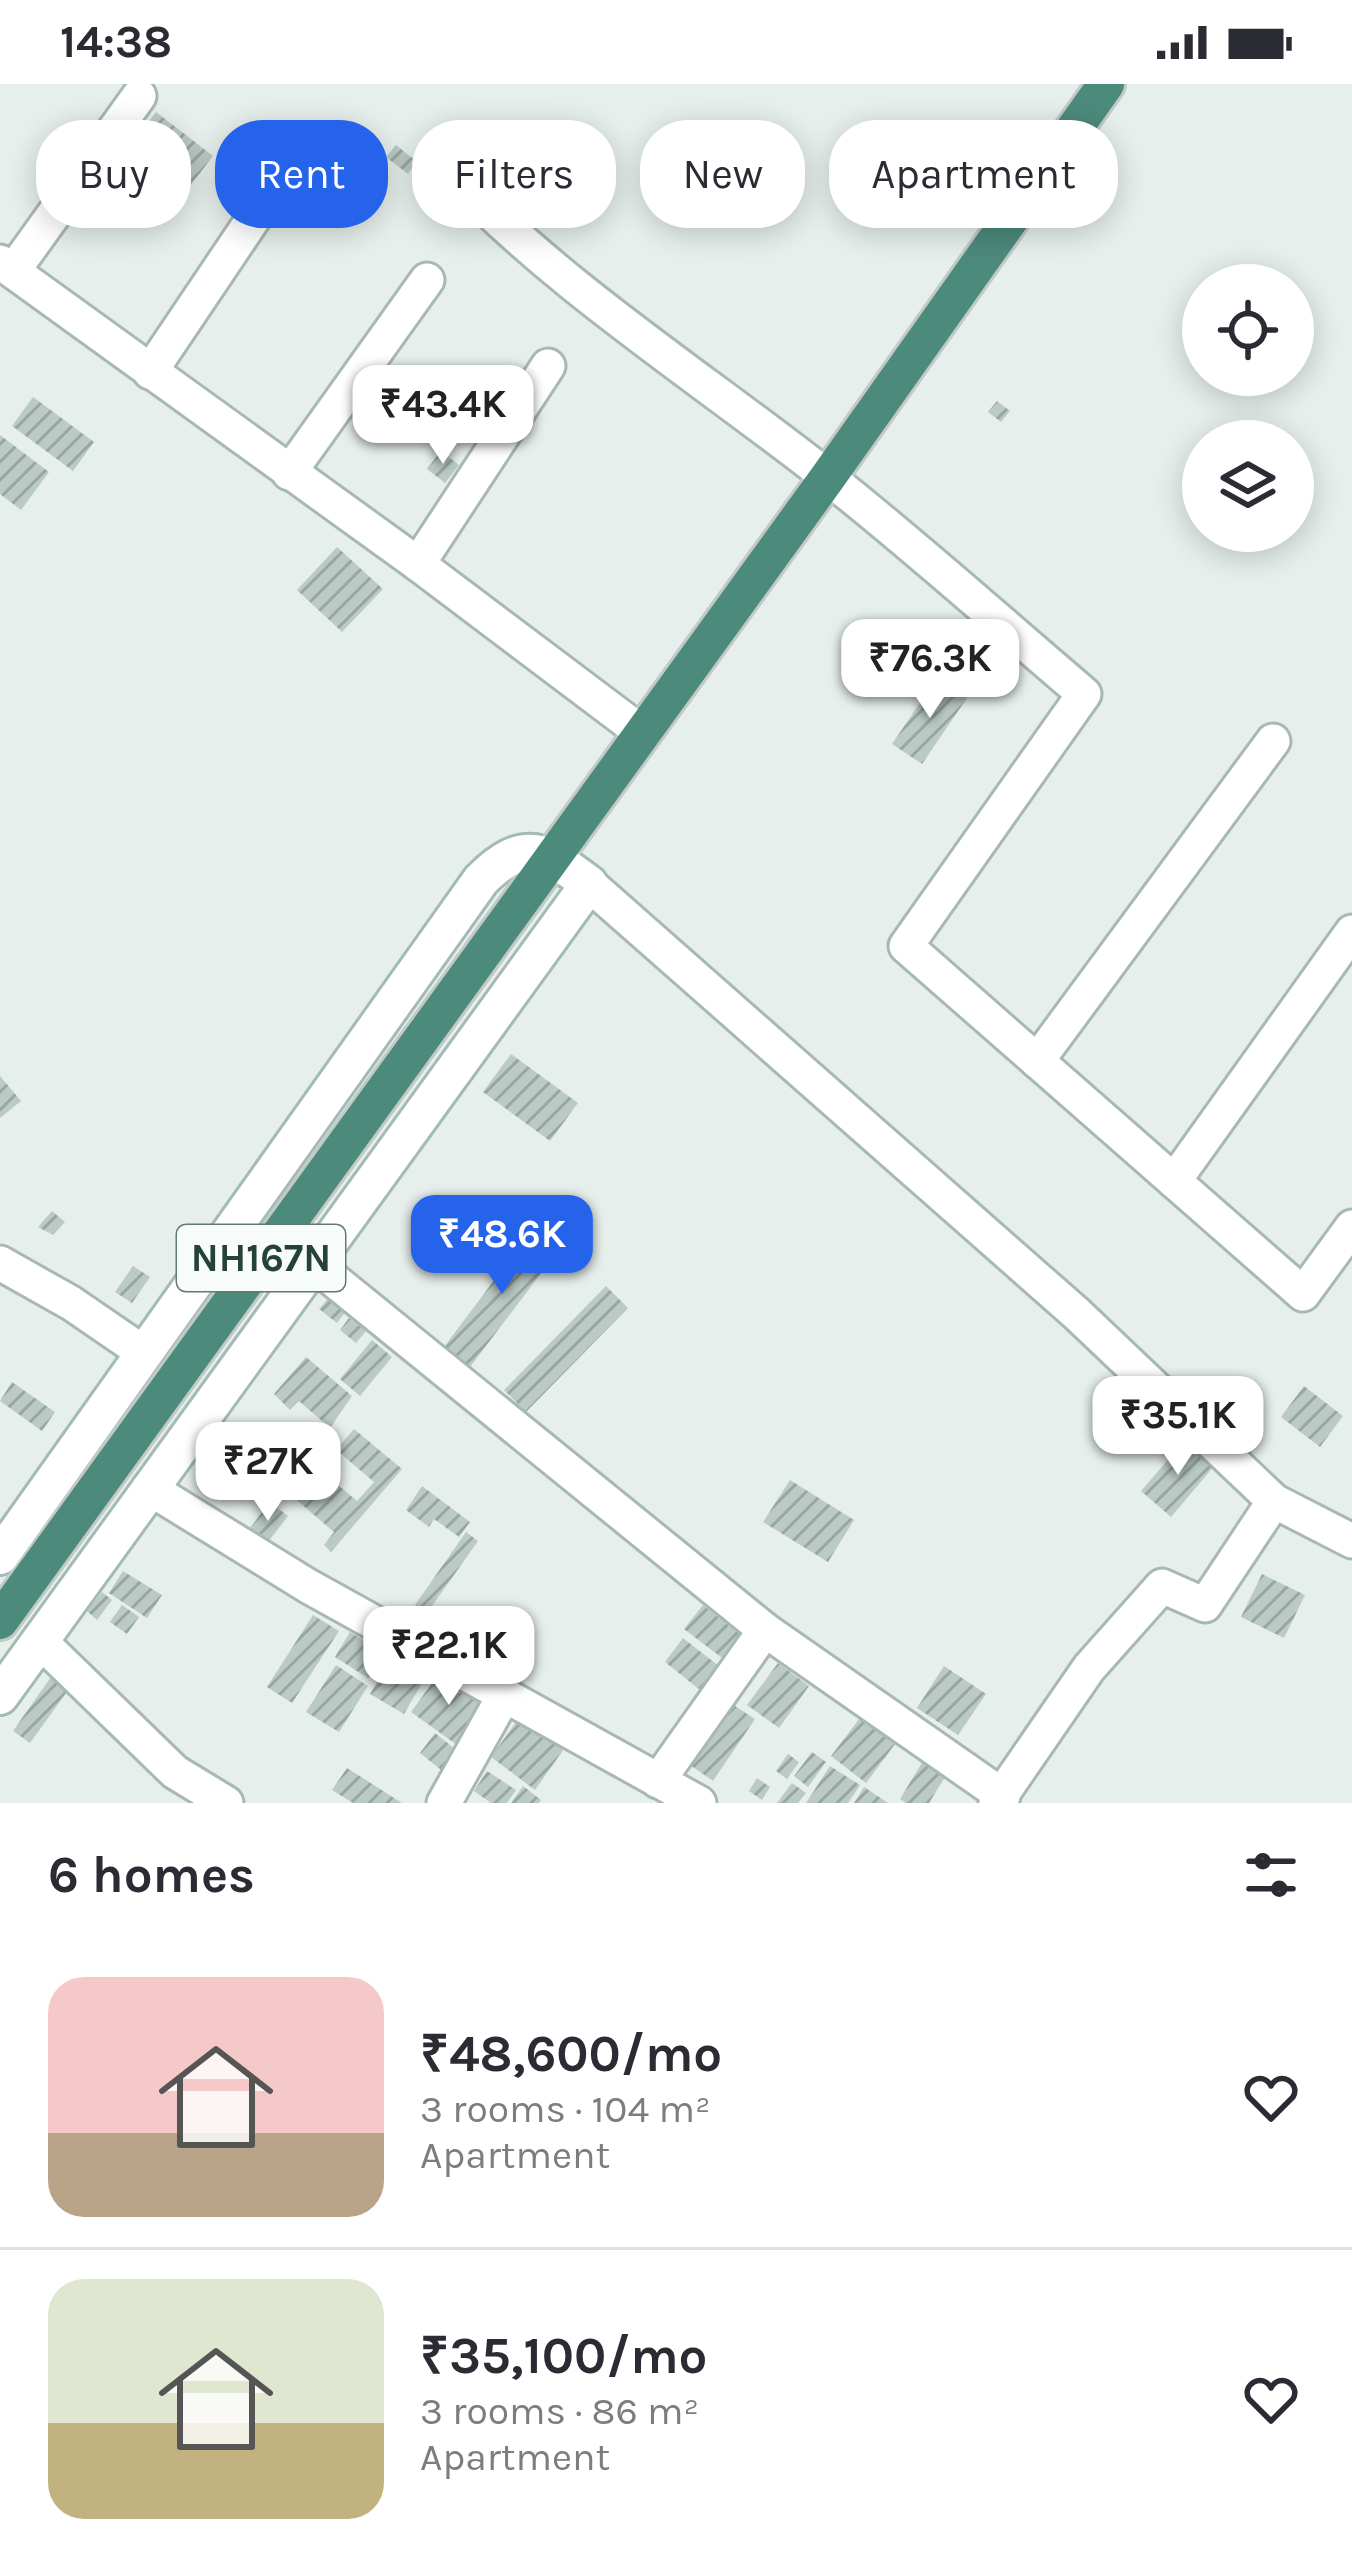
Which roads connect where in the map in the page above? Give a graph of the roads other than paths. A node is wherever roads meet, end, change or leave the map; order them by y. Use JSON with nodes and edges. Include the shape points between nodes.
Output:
{"nodes":[{"id":1,"x":1106,"y":84,"type":"edge"},
{"id":2,"x":140,"y":96,"type":"dead end"},
{"id":3,"x":247,"y":228,"type":"edge"},
{"id":4,"x":512,"y":228,"type":"edge"},
{"id":5,"x":6,"y":267,"type":"edge"},
{"id":6,"x":427,"y":280,"type":"dead end"},
{"id":7,"x":548,"y":366,"type":"dead end"},
{"id":8,"x":150,"y":372,"type":"junction"},
{"id":9,"x":289,"y":473,"type":"junction"},
{"id":10,"x":828,"y":477,"type":"junction"},
{"id":11,"x":418,"y":564,"type":"junction"},
{"id":12,"x":641,"y":732,"type":"junction"},
{"id":13,"x":1273,"y":741,"type":"dead end"},
{"id":14,"x":551,"y":856,"type":"junction"},
{"id":15,"x":589,"y":884,"type":"junction"},
{"id":16,"x":1352,"y":932,"type":"edge"},
{"id":17,"x":1037,"y":1061,"type":"junction"},
{"id":18,"x":1174,"y":1181,"type":"junction"},
{"id":19,"x":1352,"y":1227,"type":"edge"},
{"id":20,"x":0,"y":1263,"type":"edge"},
{"id":21,"x":314,"y":1264,"type":"junction"},
{"id":22,"x":144,"y":1353,"type":"junction"},
{"id":23,"x":149,"y":1488,"type":"junction"},
{"id":24,"x":1274,"y":1501,"type":"junction"},
{"id":25,"x":1352,"y":1540,"type":"edge"},
{"id":26,"x":0,"y":1556,"type":"edge"},
{"id":27,"x":0,"y":1621,"type":"edge"},
{"id":28,"x":765,"y":1630,"type":"junction"},
{"id":29,"x":40,"y":1641,"type":"junction"},
{"id":30,"x":505,"y":1694,"type":"junction"},
{"id":31,"x":0,"y":1696,"type":"edge"},
{"id":32,"x":658,"y":1781,"type":"junction"},
{"id":33,"x":1000,"y":1799,"type":"edge"},
{"id":34,"x":226,"y":1803,"type":"edge"},
{"id":35,"x":443,"y":1803,"type":"edge"},
{"id":36,"x":699,"y":1803,"type":"edge"}],
"edges":[{"from":1,"to":10,"type":"highway","number":"NH167N"},
{"from":2,"to":5,"type":"street"},
{"from":3,"to":8,"type":"street"},
{"from":4,"to":10,"type":"street"},
{"from":5,"to":8,"type":"street"},
{"from":6,"to":9,"type":"street"},
{"from":7,"to":11,"type":"street"},
{"from":8,"to":9,"type":"street"},
{"from":9,"to":11,"type":"street"},
{"from":10,"to":12,"type":"highway","number":"NH167N"},
{"from":10,"to":17,"type":"street","via":[[1084,694],[906,946]]},
{"from":11,"to":12,"type":"street"},
{"from":12,"to":14,"type":"highway","number":"NH167N"},
{"from":13,"to":17,"type":"street"},
{"from":14,"to":15,"type":"main road"},
{"from":14,"to":22,"type":"main road","via":[[524,851],[481,880]]},
{"from":14,"to":27,"type":"highway","number":"NH167N"},
{"from":15,"to":21,"type":"main road"},
{"from":15,"to":24,"type":"street","via":[[1076,1313]]},
{"from":16,"to":18,"type":"street"},
{"from":17,"to":18,"type":"street"},
{"from":18,"to":19,"type":"street","via":[[1303,1294]]},
{"from":20,"to":22,"type":"street"},
{"from":21,"to":23,"type":"main road"},
{"from":21,"to":28,"type":"street"},
{"from":22,"to":26,"type":"main road"},
{"from":23,"to":29,"type":"main road"},
{"from":23,"to":30,"type":"street"},
{"from":24,"to":25,"type":"street"},
{"from":24,"to":33,"type":"street","via":[[1205,1605],[1162,1586],[1088,1668]]},
{"from":28,"to":32,"type":"street"},
{"from":28,"to":33,"type":"street"},
{"from":29,"to":31,"type":"main road"},
{"from":29,"to":34,"type":"street","via":[[175,1772]]},
{"from":30,"to":32,"type":"street"},
{"from":30,"to":35,"type":"street"},
{"from":32,"to":36,"type":"street"}]}
